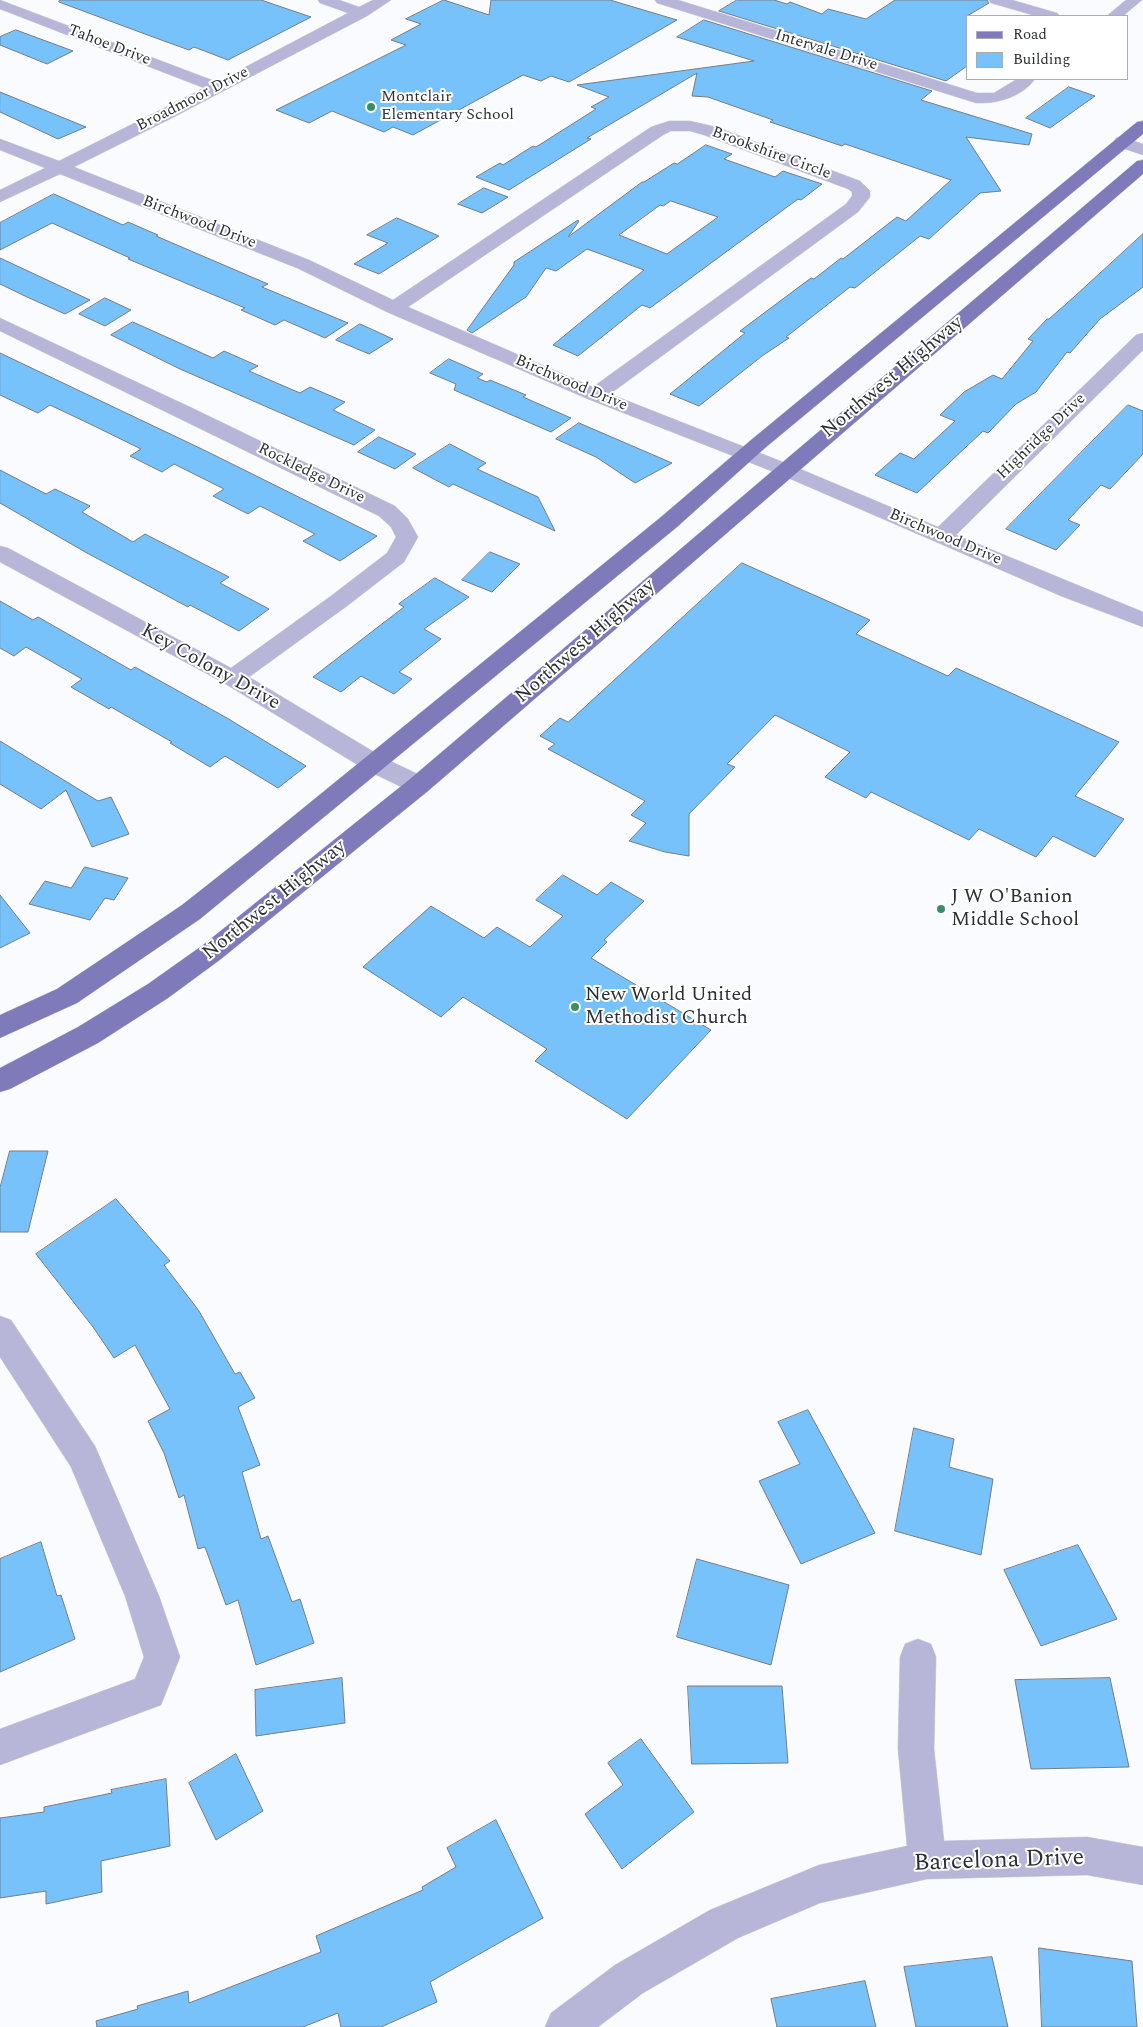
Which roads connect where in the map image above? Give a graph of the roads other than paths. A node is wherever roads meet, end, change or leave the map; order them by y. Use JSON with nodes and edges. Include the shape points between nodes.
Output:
{"nodes":[{"id":1,"x":325,"y":0,"type":"edge"},
{"id":2,"x":384,"y":0,"type":"edge"},
{"id":3,"x":662,"y":0,"type":"edge"},
{"id":4,"x":996,"y":0,"type":"edge"},
{"id":5,"x":1136,"y":0,"type":"edge"},
{"id":6,"x":0,"y":4,"type":"edge"},
{"id":7,"x":362,"y":13,"type":"junction"},
{"id":8,"x":1048,"y":15,"type":"edge"},
{"id":9,"x":1115,"y":15,"type":"edge"},
{"id":10,"x":1027,"y":80,"type":"edge"},
{"id":11,"x":218,"y":88,"type":"junction"},
{"id":12,"x":1143,"y":126,"type":"edge"},
{"id":13,"x":1122,"y":142,"type":"junction"},
{"id":14,"x":0,"y":144,"type":"edge"},
{"id":15,"x":1143,"y":150,"type":"edge"},
{"id":16,"x":1143,"y":165,"type":"edge"},
{"id":17,"x":58,"y":168,"type":"junction"},
{"id":18,"x":0,"y":197,"type":"edge"},
{"id":19,"x":394,"y":308,"type":"junction"},
{"id":20,"x":0,"y":324,"type":"edge"},
{"id":21,"x":1143,"y":339,"type":"edge"},
{"id":22,"x":595,"y":395,"type":"junction"},
{"id":23,"x":745,"y":454,"type":"junction"},
{"id":24,"x":786,"y":470,"type":"junction"},
{"id":25,"x":942,"y":536,"type":"junction"},
{"id":26,"x":0,"y":553,"type":"edge"},
{"id":27,"x":1143,"y":620,"type":"edge"},
{"id":28,"x":232,"y":678,"type":"junction"},
{"id":29,"x":375,"y":764,"type":"junction"},
{"id":30,"x":419,"y":785,"type":"junction"},
{"id":31,"x":0,"y":1027,"type":"edge"},
{"id":32,"x":0,"y":1081,"type":"edge"},
{"id":33,"x":0,"y":1330,"type":"edge"},
{"id":34,"x":918,"y":1657,"type":"dead end"},
{"id":35,"x":0,"y":1747,"type":"edge"},
{"id":36,"x":927,"y":1860,"type":"junction"},
{"id":37,"x":1143,"y":1866,"type":"edge"},
{"id":38,"x":566,"y":2027,"type":"edge"}],
"edges":[{"from":1,"to":7,"type":"street"},
{"from":2,"to":7,"type":"street","name":"Broadmoor Drive"},
{"from":3,"to":10,"type":"street","name":"Intervale Drive","via":[[976,98],[1002,97]]},
{"from":4,"to":8,"type":"street"},
{"from":5,"to":9,"type":"street"},
{"from":6,"to":11,"type":"street","name":"Tahoe Drive"},
{"from":7,"to":11,"type":"street","name":"Broadmoor Drive"},
{"from":11,"to":17,"type":"street","name":"Broadmoor Drive"},
{"from":12,"to":13,"type":"main road","name":"Northwest Highway"},
{"from":13,"to":15,"type":"street"},
{"from":13,"to":23,"type":"main road","name":"Northwest Highway"},
{"from":14,"to":17,"type":"street","name":"Birchwood Drive"},
{"from":16,"to":24,"type":"main road","name":"Northwest Highway"},
{"from":17,"to":18,"type":"street","name":"Broadmoor Drive"},
{"from":17,"to":19,"type":"street","name":"Birchwood Drive","via":[[303,264]]},
{"from":19,"to":22,"type":"street","name":"Birchwood Drive"},
{"from":19,"to":22,"type":"street","name":"Brookshire Circle","via":[[669,126],[690,126],[710,131],[854,185],[861,191],[861,197],[852,208]]},
{"from":20,"to":28,"type":"street","name":"Rockledge Drive","via":[[378,506],[400,524],[407,537],[396,556],[340,602]]},
{"from":21,"to":25,"type":"street","name":"Highridge Drive"},
{"from":22,"to":23,"type":"street","name":"Birchwood Drive"},
{"from":23,"to":24,"type":"street","name":"Birchwood Drive"},
{"from":23,"to":29,"type":"main road","name":"Northwest Highway","via":[[669,522]]},
{"from":24,"to":25,"type":"street","name":"Birchwood Drive"},
{"from":24,"to":30,"type":"main road","name":"Northwest Highway"},
{"from":25,"to":27,"type":"street","name":"Birchwood Drive"},
{"from":26,"to":28,"type":"street","name":"Key Colony Drive"},
{"from":28,"to":29,"type":"street","name":"Key Colony Drive"},
{"from":29,"to":30,"type":"street","name":"Key Colony Drive"},
{"from":29,"to":31,"type":"main road","name":"Northwest Highway","via":[[191,912],[67,996]]},
{"from":30,"to":32,"type":"main road","name":"Northwest Highway","via":[[212,952],[158,991],[88,1035]]},
{"from":33,"to":35,"type":"street","via":[[83,1457],[142,1596],[162,1657],[148,1692]]},
{"from":34,"to":36,"type":"street","via":[[916,1749]]},
{"from":36,"to":37,"type":"street","name":"Barcelona Drive","via":[[1087,1856]]},
{"from":36,"to":38,"type":"street","name":"Barcelona Drive","via":[[819,1884],[724,1924],[629,1979]]}]}
